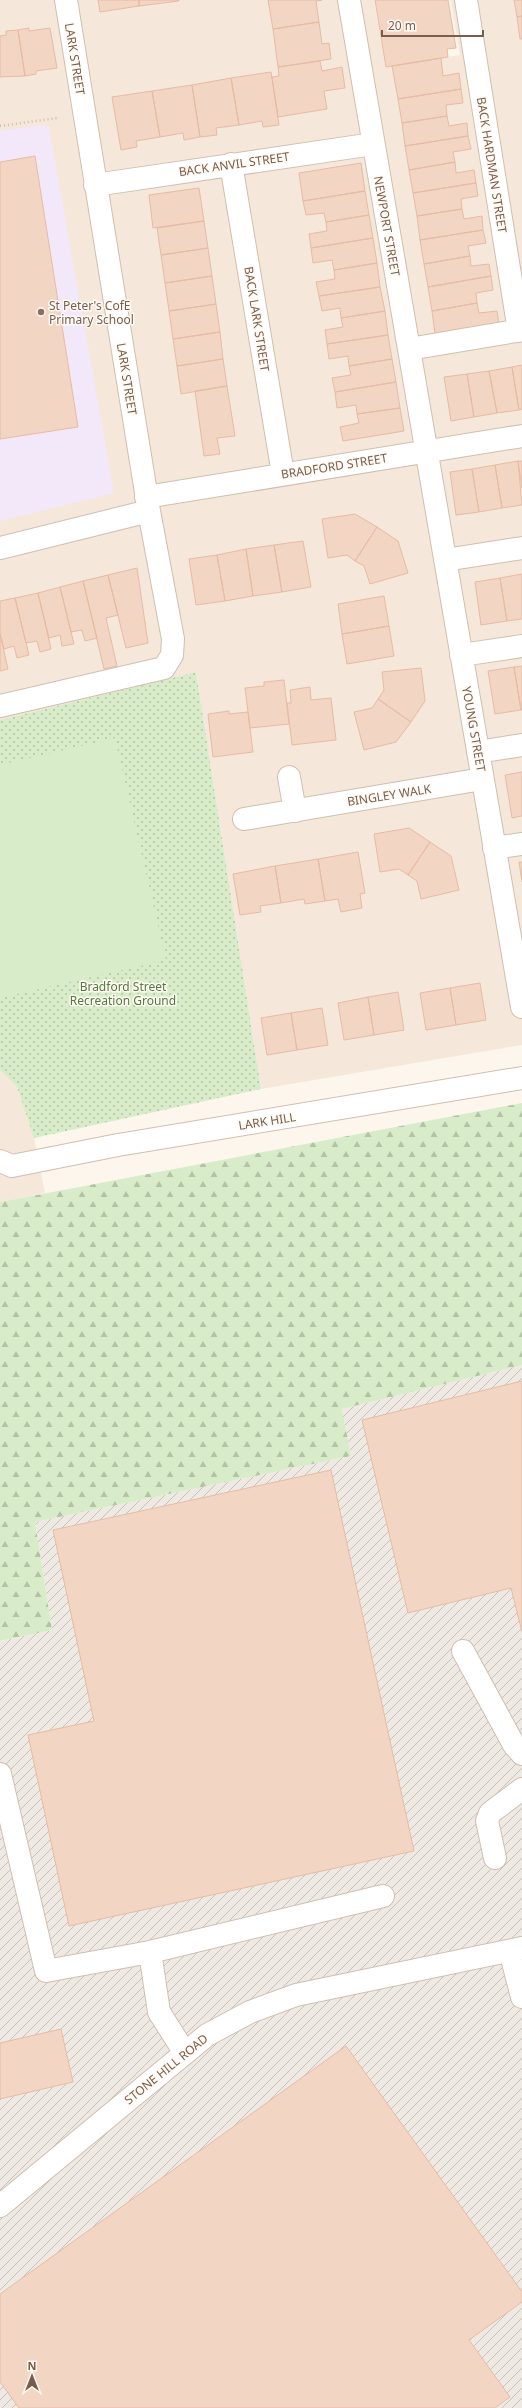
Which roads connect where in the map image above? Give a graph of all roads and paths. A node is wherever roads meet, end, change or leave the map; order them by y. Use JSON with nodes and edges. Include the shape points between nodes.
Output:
{"nodes":[{"id":1,"x":66,"y":0,"type":"edge"},
{"id":2,"x":349,"y":0,"type":"edge"},
{"id":3,"x":466,"y":0,"type":"edge"},
{"id":4,"x":84,"y":114,"type":"junction"},
{"id":5,"x":0,"y":126,"type":"edge"},
{"id":6,"x":373,"y":144,"type":"junction"},
{"id":7,"x":231,"y":164,"type":"junction"},
{"id":8,"x":95,"y":184,"type":"junction"},
{"id":9,"x":520,"y":331,"type":"edge"},
{"id":10,"x":409,"y":349,"type":"junction"},
{"id":11,"x":522,"y":436,"type":"edge"},
{"id":12,"x":426,"y":451,"type":"junction"},
{"id":13,"x":283,"y":474,"type":"junction"},
{"id":14,"x":147,"y":504,"type":"junction"},
{"id":15,"x":0,"y":548,"type":"edge"},
{"id":16,"x":522,"y":548,"type":"edge"},
{"id":17,"x":445,"y":560,"type":"junction"},
{"id":18,"x":522,"y":646,"type":"edge"},
{"id":19,"x":461,"y":656,"type":"junction"},
{"id":20,"x":0,"y":706,"type":"edge"},
{"id":21,"x":522,"y":745,"type":"edge"},
{"id":22,"x":478,"y":752,"type":"junction"},
{"id":23,"x":289,"y":777,"type":"dead end"},
{"id":24,"x":482,"y":779,"type":"junction"},
{"id":25,"x":295,"y":811,"type":"junction"},
{"id":26,"x":244,"y":819,"type":"dead end"},
{"id":27,"x":522,"y":844,"type":"edge"},
{"id":28,"x":494,"y":848,"type":"junction"},
{"id":29,"x":516,"y":939,"type":"edge"},
{"id":30,"x":522,"y":1007,"type":"edge"},
{"id":31,"x":522,"y":1078,"type":"edge"},
{"id":32,"x":6,"y":1163,"type":"edge"},
{"id":33,"x":463,"y":1651,"type":"dead end"},
{"id":34,"x":522,"y":1754,"type":"edge"},
{"id":35,"x":0,"y":1774,"type":"edge"},
{"id":36,"x":522,"y":1788,"type":"edge"},
{"id":37,"x":9,"y":1858,"type":"edge"},
{"id":38,"x":496,"y":1858,"type":"dead end"},
{"id":39,"x":383,"y":1896,"type":"dead end"},
{"id":40,"x":516,"y":1949,"type":"edge"},
{"id":41,"x":150,"y":1952,"type":"junction"},
{"id":42,"x":522,"y":1997,"type":"edge"},
{"id":43,"x":185,"y":2053,"type":"junction"},
{"id":44,"x":0,"y":2206,"type":"edge"}],
"edges":[{"from":1,"to":4,"type":"street","name":"LARK STREET"},
{"from":2,"to":6,"type":"street","name":"NEWPORT STREET"},
{"from":3,"to":9,"type":"street","name":"BACK HARDMAN STREET"},
{"from":4,"to":5,"type":"path"},
{"from":4,"to":8,"type":"street","name":"LARK STREET"},
{"from":6,"to":7,"type":"street","name":"BACK ANVIL STREET"},
{"from":6,"to":10,"type":"street","name":"NEWPORT STREET"},
{"from":7,"to":8,"type":"street","name":"BACK ANVIL STREET"},
{"from":7,"to":13,"type":"street","name":"BACK LARK STREET"},
{"from":8,"to":14,"type":"street","name":"LARK STREET"},
{"from":9,"to":10,"type":"street"},
{"from":10,"to":12,"type":"street","name":"NEWPORT STREET"},
{"from":11,"to":12,"type":"street","name":"BRADFORD STREET"},
{"from":12,"to":13,"type":"street","name":"BRADFORD STREET"},
{"from":12,"to":17,"type":"street","name":"YOUNG STREET"},
{"from":13,"to":14,"type":"street","name":"BRADFORD STREET"},
{"from":14,"to":15,"type":"street","name":"BRADFORD STREET"},
{"from":14,"to":20,"type":"street","name":"LARK STREET","via":[[173,639],[172,655],[164,668]]},
{"from":16,"to":17,"type":"street"},
{"from":17,"to":19,"type":"street","name":"YOUNG STREET"},
{"from":18,"to":19,"type":"street"},
{"from":19,"to":22,"type":"street","name":"YOUNG STREET"},
{"from":21,"to":22,"type":"street"},
{"from":22,"to":24,"type":"street","name":"YOUNG STREET"},
{"from":23,"to":25,"type":"street"},
{"from":24,"to":25,"type":"street","name":"BINGLEY WALK"},
{"from":24,"to":28,"type":"street","name":"YOUNG STREET"},
{"from":25,"to":26,"type":"street","name":"BINGLEY WALK"},
{"from":27,"to":28,"type":"street"},
{"from":28,"to":29,"type":"street","name":"YOUNG STREET"},
{"from":29,"to":30,"type":"street","name":"YOUNG STREET"},
{"from":31,"to":32,"type":"street","name":"LARK HILL"},
{"from":33,"to":34,"type":"street","via":[[514,1745]]},
{"from":35,"to":37,"type":"street"},
{"from":36,"to":38,"type":"street","via":[[490,1813],[487,1821]]},
{"from":37,"to":41,"type":"street","via":[[46,1971]]},
{"from":39,"to":41,"type":"street"},
{"from":40,"to":42,"type":"street"},
{"from":40,"to":43,"type":"street","name":"STONE HILL ROAD","via":[[296,1996],[250,2012],[207,2035]]},
{"from":41,"to":43,"type":"street","via":[[158,2012]]},
{"from":43,"to":44,"type":"street","name":"STONE HILL ROAD"}]}
